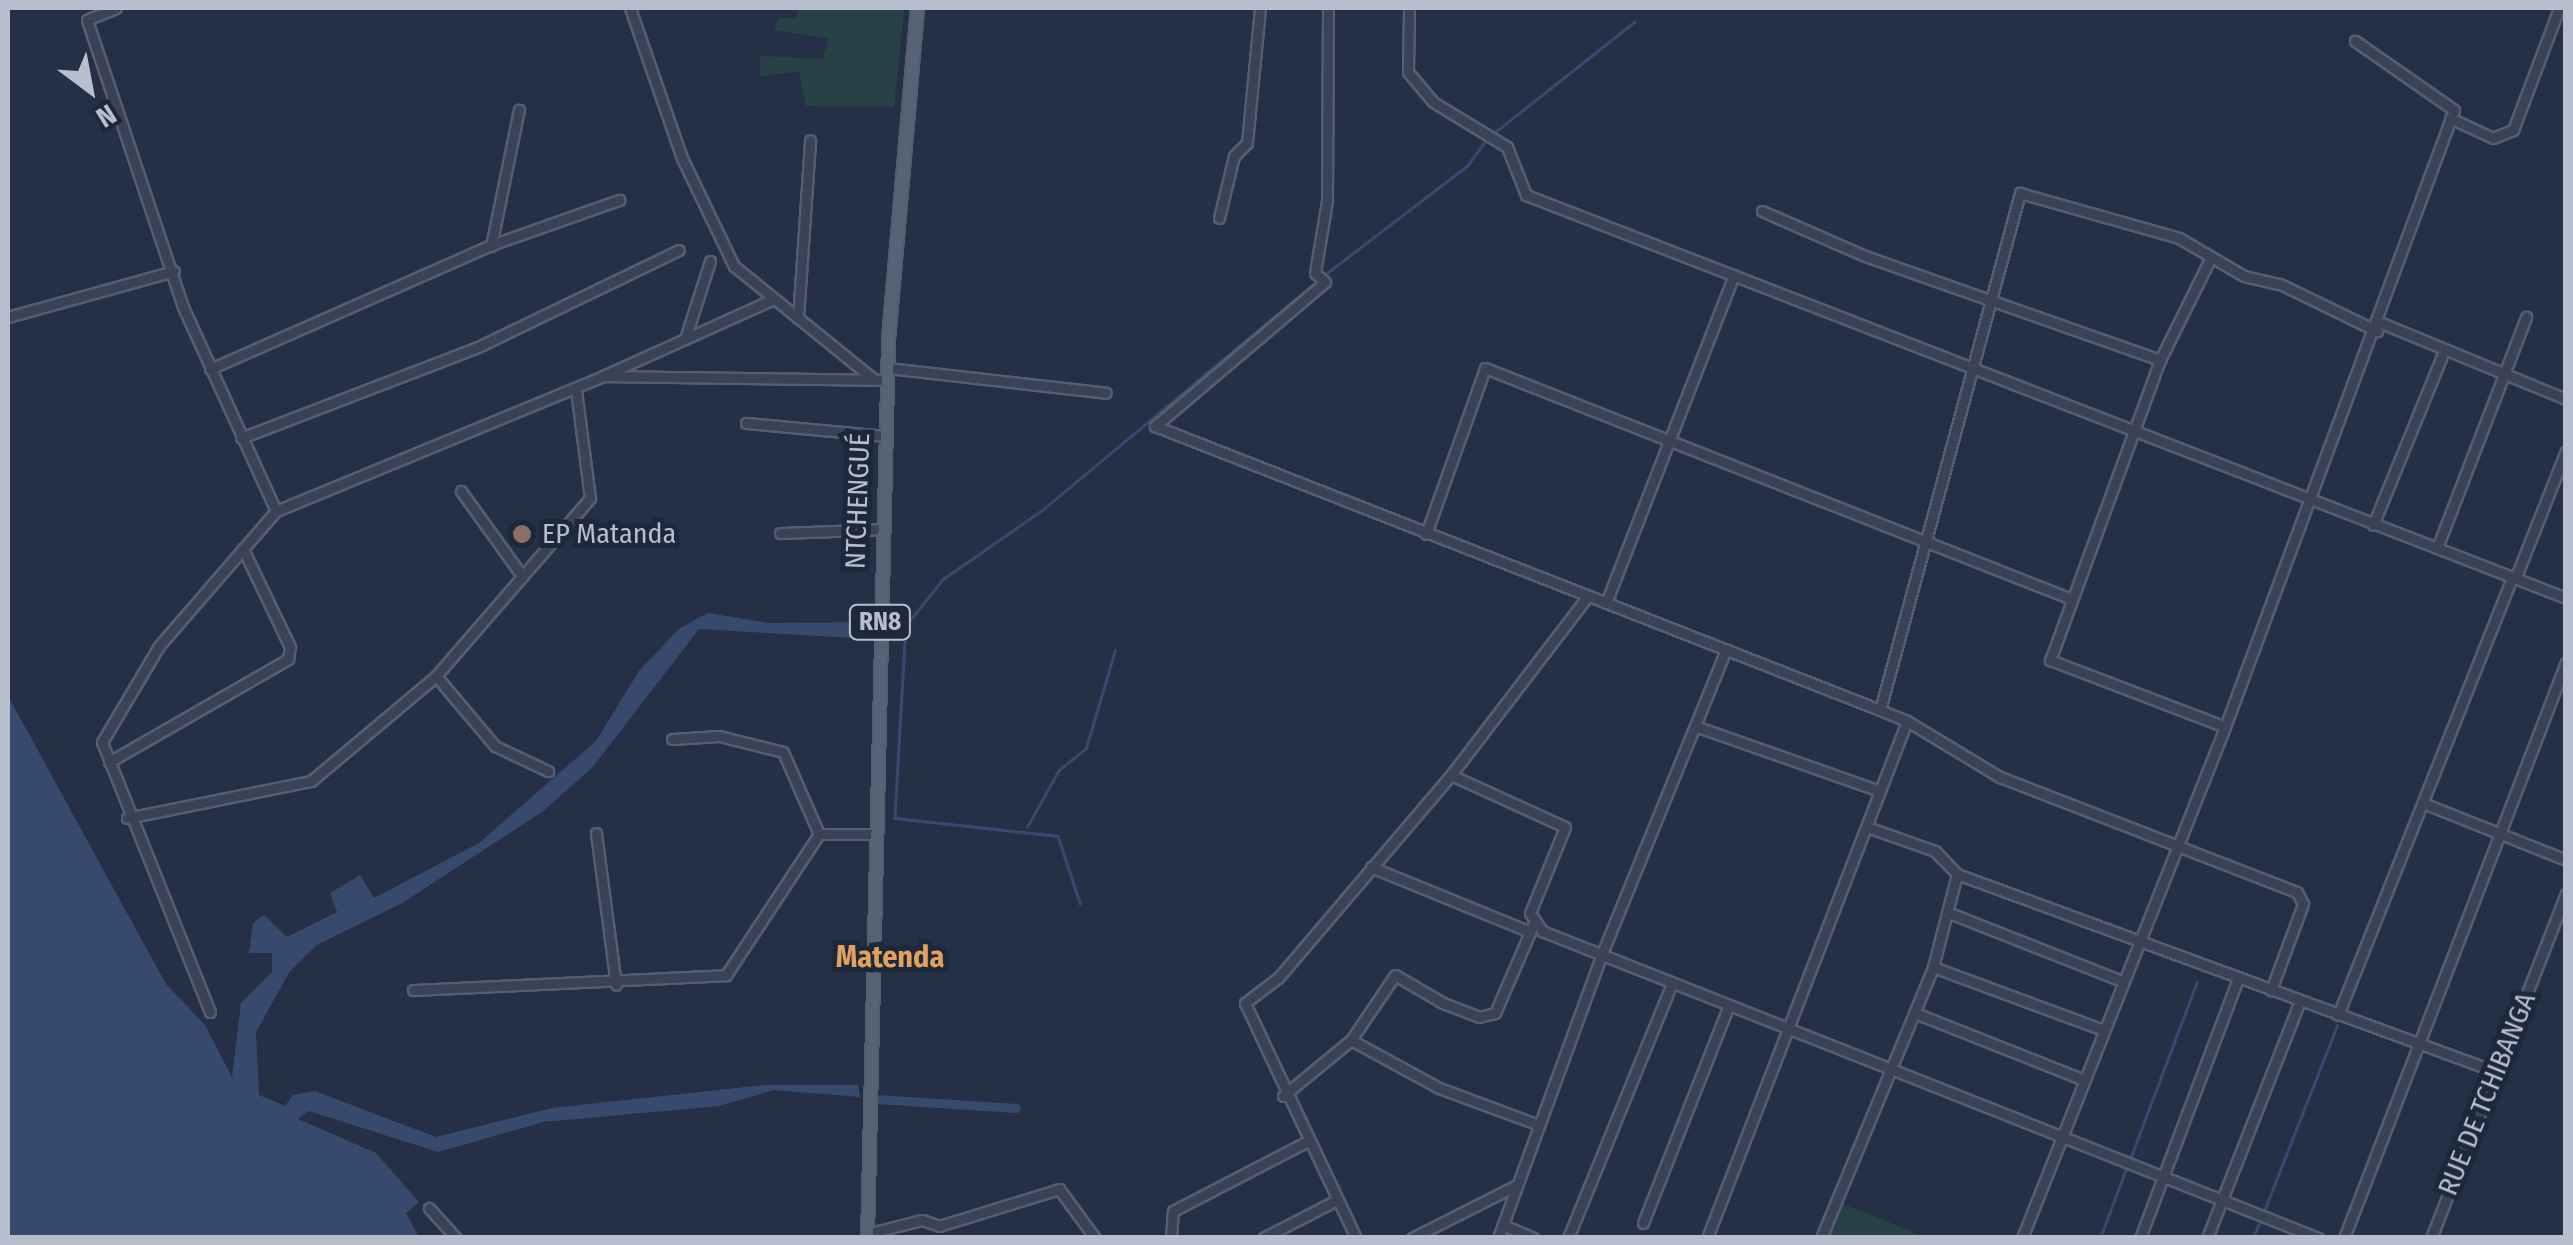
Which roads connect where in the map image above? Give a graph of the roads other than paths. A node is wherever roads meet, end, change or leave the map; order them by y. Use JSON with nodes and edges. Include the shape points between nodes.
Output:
{"nodes":[{"id":1,"x":116,"y":8,"type":"edge"},
{"id":2,"x":630,"y":8,"type":"edge"},
{"id":3,"x":916,"y":8,"type":"edge"},
{"id":4,"x":1260,"y":8,"type":"edge"},
{"id":5,"x":1328,"y":8,"type":"edge"},
{"id":6,"x":1409,"y":8,"type":"edge"},
{"id":7,"x":2559,"y":8,"type":"edge"},
{"id":8,"x":2355,"y":41,"type":"dead end"},
{"id":9,"x":520,"y":110,"type":"dead end"},
{"id":10,"x":2450,"y":118,"type":"junction"},
{"id":11,"x":810,"y":140,"type":"dead end"},
{"id":12,"x":619,"y":200,"type":"dead end"},
{"id":13,"x":1762,"y":211,"type":"dead end"},
{"id":14,"x":1220,"y":218,"type":"dead end"},
{"id":15,"x":491,"y":246,"type":"junction"},
{"id":16,"x":679,"y":250,"type":"dead end"},
{"id":17,"x":2211,"y":257,"type":"junction"},
{"id":18,"x":710,"y":261,"type":"dead end"},
{"id":19,"x":174,"y":271,"type":"junction"},
{"id":20,"x":1734,"y":275,"type":"junction"},
{"id":21,"x":773,"y":299,"type":"junction"},
{"id":22,"x":1992,"y":301,"type":"junction"},
{"id":23,"x":8,"y":316,"type":"edge"},
{"id":24,"x":2526,"y":317,"type":"dead end"},
{"id":25,"x":798,"y":318,"type":"junction"},
{"id":26,"x":2378,"y":327,"type":"junction"},
{"id":27,"x":685,"y":339,"type":"junction"},
{"id":28,"x":2444,"y":351,"type":"junction"},
{"id":29,"x":2160,"y":360,"type":"junction"},
{"id":30,"x":210,"y":369,"type":"junction"},
{"id":31,"x":1974,"y":369,"type":"junction"},
{"id":32,"x":2505,"y":375,"type":"junction"},
{"id":33,"x":603,"y":376,"type":"junction"},
{"id":34,"x":884,"y":376,"type":"junction"},
{"id":35,"x":576,"y":390,"type":"junction"},
{"id":36,"x":1106,"y":393,"type":"dead end"},
{"id":37,"x":2566,"y":399,"type":"edge"},
{"id":38,"x":746,"y":423,"type":"dead end"},
{"id":39,"x":2133,"y":430,"type":"junction"},
{"id":40,"x":886,"y":436,"type":"junction"},
{"id":41,"x":241,"y":438,"type":"junction"},
{"id":42,"x":1669,"y":439,"type":"junction"},
{"id":43,"x":2566,"y":451,"type":"edge"},
{"id":44,"x":461,"y":491,"type":"dead end"},
{"id":45,"x":2311,"y":500,"type":"junction"},
{"id":46,"x":276,"y":511,"type":"junction"},
{"id":47,"x":2373,"y":525,"type":"junction"},
{"id":48,"x":882,"y":529,"type":"junction"},
{"id":49,"x":780,"y":533,"type":"dead end"},
{"id":50,"x":1426,"y":534,"type":"junction"},
{"id":51,"x":1930,"y":540,"type":"junction"},
{"id":52,"x":2437,"y":548,"type":"junction"},
{"id":53,"x":243,"y":549,"type":"junction"},
{"id":54,"x":522,"y":576,"type":"junction"},
{"id":55,"x":2514,"y":579,"type":"junction"},
{"id":56,"x":1588,"y":596,"type":"junction"},
{"id":57,"x":2069,"y":598,"type":"junction"},
{"id":58,"x":2566,"y":598,"type":"edge"},
{"id":59,"x":1606,"y":603,"type":"junction"},
{"id":60,"x":1726,"y":649,"type":"junction"},
{"id":61,"x":2566,"y":662,"type":"edge"},
{"id":62,"x":436,"y":676,"type":"junction"},
{"id":63,"x":1880,"y":710,"type":"junction"},
{"id":64,"x":1907,"y":722,"type":"junction"},
{"id":65,"x":1694,"y":726,"type":"junction"},
{"id":66,"x":2225,"y":727,"type":"junction"},
{"id":67,"x":672,"y":739,"type":"dead end"},
{"id":68,"x":108,"y":762,"type":"junction"},
{"id":69,"x":548,"y":772,"type":"dead end"},
{"id":70,"x":1451,"y":775,"type":"junction"},
{"id":71,"x":1880,"y":791,"type":"junction"},
{"id":72,"x":2428,"y":805,"type":"junction"},
{"id":73,"x":127,"y":818,"type":"junction"},
{"id":74,"x":1866,"y":827,"type":"junction"},
{"id":75,"x":596,"y":832,"type":"dead end"},
{"id":76,"x":2499,"y":833,"type":"junction"},
{"id":77,"x":820,"y":834,"type":"junction"},
{"id":78,"x":874,"y":834,"type":"junction"},
{"id":79,"x":2177,"y":846,"type":"junction"},
{"id":80,"x":2566,"y":860,"type":"edge"},
{"id":81,"x":1372,"y":868,"type":"junction"},
{"id":82,"x":1957,"y":874,"type":"junction"},
{"id":83,"x":2566,"y":894,"type":"edge"},
{"id":84,"x":1952,"y":914,"type":"junction"},
{"id":85,"x":1532,"y":928,"type":"junction"},
{"id":86,"x":2138,"y":941,"type":"junction"},
{"id":87,"x":1601,"y":956,"type":"junction"},
{"id":88,"x":1934,"y":967,"type":"junction"},
{"id":89,"x":2238,"y":978,"type":"junction"},
{"id":90,"x":2122,"y":981,"type":"junction"},
{"id":91,"x":1672,"y":983,"type":"junction"},
{"id":92,"x":616,"y":984,"type":"junction"},
{"id":93,"x":413,"y":990,"type":"dead end"},
{"id":94,"x":2271,"y":990,"type":"junction"},
{"id":95,"x":2300,"y":1000,"type":"junction"},
{"id":96,"x":1729,"y":1005,"type":"junction"},
{"id":97,"x":210,"y":1012,"type":"dead end"},
{"id":98,"x":1916,"y":1012,"type":"junction"},
{"id":99,"x":2338,"y":1015,"type":"junction"},
{"id":100,"x":1789,"y":1028,"type":"junction"},
{"id":101,"x":2103,"y":1030,"type":"junction"},
{"id":102,"x":1351,"y":1040,"type":"junction"},
{"id":103,"x":2416,"y":1043,"type":"junction"},
{"id":104,"x":1888,"y":1068,"type":"junction"},
{"id":105,"x":2497,"y":1072,"type":"junction"},
{"id":106,"x":2082,"y":1080,"type":"junction"},
{"id":107,"x":1283,"y":1096,"type":"junction"},
{"id":108,"x":1539,"y":1126,"type":"junction"},
{"id":109,"x":2060,"y":1136,"type":"junction"},
{"id":110,"x":1308,"y":1141,"type":"junction"},
{"id":111,"x":2164,"y":1175,"type":"junction"},
{"id":112,"x":1518,"y":1185,"type":"junction"},
{"id":113,"x":2222,"y":1198,"type":"junction"},
{"id":114,"x":1338,"y":1200,"type":"junction"},
{"id":115,"x":429,"y":1208,"type":"dead end"},
{"id":116,"x":1643,"y":1223,"type":"dead end"},
{"id":117,"x":1503,"y":1226,"type":"junction"},
{"id":118,"x":866,"y":1236,"type":"edge"},
{"id":119,"x":456,"y":1238,"type":"edge"},
{"id":120,"x":1096,"y":1238,"type":"edge"},
{"id":121,"x":1171,"y":1238,"type":"edge"},
{"id":122,"x":1263,"y":1238,"type":"edge"},
{"id":123,"x":1356,"y":1238,"type":"edge"},
{"id":124,"x":1412,"y":1238,"type":"edge"},
{"id":125,"x":1498,"y":1238,"type":"edge"},
{"id":126,"x":1534,"y":1238,"type":"edge"},
{"id":127,"x":1568,"y":1238,"type":"edge"},
{"id":128,"x":1707,"y":1238,"type":"edge"},
{"id":129,"x":1821,"y":1238,"type":"edge"},
{"id":130,"x":2022,"y":1238,"type":"edge"},
{"id":131,"x":2140,"y":1238,"type":"edge"},
{"id":132,"x":2207,"y":1238,"type":"edge"},
{"id":133,"x":2318,"y":1238,"type":"edge"},
{"id":134,"x":2344,"y":1238,"type":"edge"},
{"id":135,"x":2431,"y":1238,"type":"edge"}],
"edges":[{"from":1,"to":19,"type":"street","via":[[86,20]]},
{"from":2,"to":21,"type":"street","via":[[682,158],[734,266]]},
{"from":3,"to":34,"type":"main road","name":"NTCHENGUÉ","number":"RN8"},
{"from":4,"to":14,"type":"street","via":[[1247,143],[1234,156]]},
{"from":5,"to":50,"type":"street","via":[[1320,278],[1155,426]]},
{"from":6,"to":20,"type":"street","via":[[1408,72],[1433,102],[1513,154],[1516,186],[1526,195]]},
{"from":7,"to":10,"type":"street","via":[[2513,130],[2493,138]]},
{"from":8,"to":10,"type":"street","via":[[2454,110]]},
{"from":9,"to":15,"type":"street"},
{"from":10,"to":26,"type":"street"},
{"from":11,"to":25,"type":"street"},
{"from":12,"to":15,"type":"street"},
{"from":13,"to":22,"type":"street"},
{"from":15,"to":30,"type":"street"},
{"from":16,"to":41,"type":"street","via":[[478,347]]},
{"from":17,"to":22,"type":"street","via":[[2178,238],[2020,193]]},
{"from":17,"to":26,"type":"street"},
{"from":17,"to":29,"type":"street"},
{"from":18,"to":27,"type":"street"},
{"from":19,"to":23,"type":"street"},
{"from":19,"to":30,"type":"street"},
{"from":20,"to":31,"type":"street"},
{"from":20,"to":42,"type":"street"},
{"from":21,"to":25,"type":"street"},
{"from":21,"to":27,"type":"street"},
{"from":22,"to":29,"type":"street"},
{"from":22,"to":31,"type":"street"},
{"from":24,"to":32,"type":"street"},
{"from":25,"to":34,"type":"street"},
{"from":26,"to":28,"type":"street"},
{"from":26,"to":45,"type":"street"},
{"from":27,"to":33,"type":"street"},
{"from":28,"to":32,"type":"street"},
{"from":28,"to":47,"type":"street"},
{"from":29,"to":39,"type":"street"},
{"from":30,"to":41,"type":"street"},
{"from":31,"to":39,"type":"street"},
{"from":31,"to":51,"type":"street"},
{"from":32,"to":37,"type":"street"},
{"from":32,"to":52,"type":"street"},
{"from":33,"to":34,"type":"street"},
{"from":33,"to":35,"type":"street"},
{"from":34,"to":36,"type":"street"},
{"from":34,"to":40,"type":"main road","name":"NTCHENGUÉ","number":"RN8"},
{"from":35,"to":46,"type":"street"},
{"from":35,"to":54,"type":"street","via":[[590,498]]},
{"from":38,"to":40,"type":"street"},
{"from":39,"to":45,"type":"street"},
{"from":39,"to":57,"type":"street"},
{"from":40,"to":48,"type":"main road","name":"NTCHENGUÉ","number":"RN8"},
{"from":41,"to":46,"type":"street"},
{"from":42,"to":50,"type":"street","via":[[1485,368]]},
{"from":42,"to":51,"type":"street"},
{"from":42,"to":59,"type":"street"},
{"from":43,"to":55,"type":"street"},
{"from":44,"to":54,"type":"street"},
{"from":45,"to":47,"type":"street"},
{"from":45,"to":66,"type":"street"},
{"from":46,"to":53,"type":"street"},
{"from":47,"to":52,"type":"street"},
{"from":48,"to":49,"type":"street"},
{"from":48,"to":78,"type":"main road","name":"NTCHENGUÉ","number":"RN8"},
{"from":50,"to":56,"type":"street"},
{"from":51,"to":57,"type":"street"},
{"from":51,"to":63,"type":"street"},
{"from":52,"to":55,"type":"street"},
{"from":53,"to":68,"type":"street","via":[[159,646],[102,742]]},
{"from":53,"to":68,"type":"street","via":[[290,647],[288,659]]},
{"from":54,"to":62,"type":"street"},
{"from":55,"to":58,"type":"street"},
{"from":55,"to":72,"type":"street"},
{"from":56,"to":59,"type":"street"},
{"from":56,"to":70,"type":"street"},
{"from":57,"to":66,"type":"street","via":[[2050,660]]},
{"from":59,"to":60,"type":"street"},
{"from":60,"to":63,"type":"street"},
{"from":60,"to":65,"type":"street"},
{"from":61,"to":76,"type":"street"},
{"from":62,"to":69,"type":"street","via":[[494,746]]},
{"from":62,"to":73,"type":"street","via":[[311,781]]},
{"from":63,"to":64,"type":"street"},
{"from":64,"to":71,"type":"street"},
{"from":64,"to":79,"type":"street","via":[[2000,777]]},
{"from":65,"to":71,"type":"street"},
{"from":65,"to":87,"type":"street"},
{"from":66,"to":79,"type":"street"},
{"from":67,"to":77,"type":"street","via":[[720,736],[782,752]]},
{"from":68,"to":73,"type":"street"},
{"from":70,"to":81,"type":"street"},
{"from":70,"to":85,"type":"street","via":[[1565,827],[1530,914]]},
{"from":71,"to":74,"type":"street"},
{"from":72,"to":76,"type":"street"},
{"from":72,"to":99,"type":"street"},
{"from":73,"to":97,"type":"street"},
{"from":74,"to":82,"type":"street","via":[[1936,851]]},
{"from":74,"to":100,"type":"street"},
{"from":75,"to":92,"type":"street"},
{"from":76,"to":80,"type":"street"},
{"from":76,"to":103,"type":"street"},
{"from":77,"to":78,"type":"street"},
{"from":77,"to":92,"type":"street","via":[[735,971]]},
{"from":78,"to":118,"type":"main road","name":"NTCHENGUÉ","number":"RN8"},
{"from":79,"to":86,"type":"street"},
{"from":79,"to":94,"type":"street","via":[[2301,898]]},
{"from":81,"to":85,"type":"street"},
{"from":81,"to":107,"type":"street","via":[[1280,977],[1245,1003]]},
{"from":82,"to":84,"type":"street"},
{"from":82,"to":86,"type":"street"},
{"from":83,"to":105,"type":"street","name":"RUE DE TCHIBANGA"},
{"from":84,"to":88,"type":"street"},
{"from":84,"to":90,"type":"street"},
{"from":85,"to":87,"type":"street"},
{"from":85,"to":102,"type":"street","via":[[1495,1012],[1479,1017],[1395,975]]},
{"from":86,"to":89,"type":"street"},
{"from":86,"to":90,"type":"street"},
{"from":87,"to":91,"type":"street"},
{"from":87,"to":108,"type":"street"},
{"from":88,"to":98,"type":"street"},
{"from":88,"to":101,"type":"street"},
{"from":89,"to":94,"type":"street"},
{"from":89,"to":111,"type":"street"},
{"from":90,"to":101,"type":"street"},
{"from":91,"to":96,"type":"street"},
{"from":91,"to":127,"type":"street"},
{"from":92,"to":93,"type":"street"},
{"from":94,"to":95,"type":"street"},
{"from":95,"to":99,"type":"street"},
{"from":95,"to":113,"type":"street"},
{"from":96,"to":100,"type":"street"},
{"from":96,"to":116,"type":"street"},
{"from":98,"to":104,"type":"street"},
{"from":98,"to":106,"type":"street"},
{"from":99,"to":103,"type":"street"},
{"from":100,"to":104,"type":"street"},
{"from":100,"to":128,"type":"street"},
{"from":101,"to":106,"type":"street"},
{"from":102,"to":107,"type":"street"},
{"from":102,"to":108,"type":"street","via":[[1439,1088]]},
{"from":103,"to":105,"type":"street"},
{"from":103,"to":134,"type":"street"},
{"from":104,"to":109,"type":"street"},
{"from":104,"to":129,"type":"street"},
{"from":105,"to":135,"type":"street","name":"RUE DE TCHIBANGA"},
{"from":106,"to":109,"type":"street"},
{"from":107,"to":110,"type":"street"},
{"from":108,"to":112,"type":"street"},
{"from":109,"to":111,"type":"street"},
{"from":109,"to":130,"type":"street"},
{"from":110,"to":114,"type":"street"},
{"from":110,"to":121,"type":"street","via":[[1173,1211]]},
{"from":111,"to":113,"type":"street"},
{"from":111,"to":131,"type":"street"},
{"from":112,"to":117,"type":"street"},
{"from":112,"to":124,"type":"street"},
{"from":113,"to":132,"type":"street"},
{"from":113,"to":133,"type":"street"},
{"from":114,"to":122,"type":"street"},
{"from":114,"to":123,"type":"street"},
{"from":115,"to":119,"type":"street"},
{"from":117,"to":125,"type":"street"},
{"from":117,"to":126,"type":"street"},
{"from":118,"to":120,"type":"street","via":[[922,1220],[940,1226],[1059,1190]]}]}
